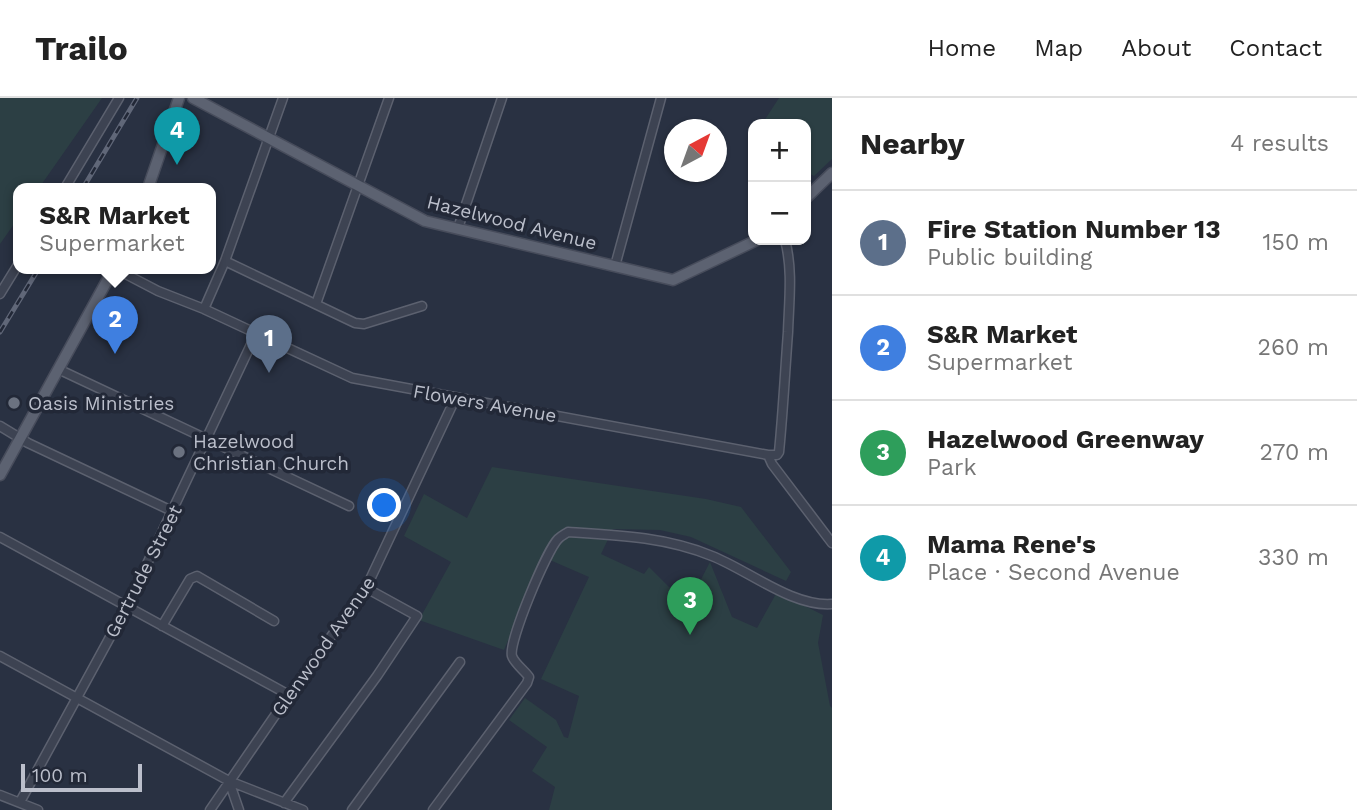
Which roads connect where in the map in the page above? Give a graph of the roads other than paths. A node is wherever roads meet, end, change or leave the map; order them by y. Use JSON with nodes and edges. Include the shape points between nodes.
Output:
{"nodes":[{"id":1,"x":119,"y":98,"type":"edge"},
{"id":2,"x":179,"y":98,"type":"edge"},
{"id":3,"x":193,"y":98,"type":"edge"},
{"id":4,"x":283,"y":98,"type":"edge"},
{"id":5,"x":389,"y":98,"type":"edge"},
{"id":6,"x":502,"y":98,"type":"edge"},
{"id":7,"x":661,"y":98,"type":"edge"},
{"id":8,"x":270,"y":138,"type":"junction"},
{"id":9,"x":832,"y":173,"type":"edge"},
{"id":10,"x":68,"y":183,"type":"edge"},
{"id":11,"x":150,"y":183,"type":"edge"},
{"id":12,"x":357,"y":185,"type":"junction"},
{"id":13,"x":811,"y":193,"type":"edge"},
{"id":14,"x":458,"y":228,"type":"junction"},
{"id":15,"x":748,"y":244,"type":"edge"},
{"id":16,"x":786,"y":245,"type":"edge"},
{"id":17,"x":225,"y":261,"type":"junction"},
{"id":18,"x":615,"y":267,"type":"junction"},
{"id":19,"x":13,"y":273,"type":"edge"},
{"id":20,"x":111,"y":274,"type":"edge"},
{"id":21,"x":126,"y":274,"type":"edge"},
{"id":22,"x":0,"y":294,"type":"edge"},
{"id":23,"x":316,"y":304,"type":"junction"},
{"id":24,"x":422,"y":306,"type":"dead end"},
{"id":25,"x":204,"y":309,"type":"junction"},
{"id":26,"x":256,"y":334,"type":"junction"},
{"id":27,"x":58,"y":369,"type":"junction"},
{"id":28,"x":456,"y":397,"type":"junction"},
{"id":29,"x":0,"y":426,"type":"edge"},
{"id":30,"x":21,"y":437,"type":"junction"},
{"id":31,"x":206,"y":439,"type":"junction"},
{"id":32,"x":768,"y":455,"type":"junction"},
{"id":33,"x":0,"y":475,"type":"edge"},
{"id":34,"x":349,"y":506,"type":"dead end"},
{"id":35,"x":173,"y":512,"type":"junction"},
{"id":36,"x":0,"y":537,"type":"edge"},
{"id":37,"x":832,"y":543,"type":"edge"},
{"id":38,"x":366,"y":588,"type":"junction"},
{"id":39,"x":832,"y":604,"type":"edge"},
{"id":40,"x":127,"y":606,"type":"junction"},
{"id":41,"x":274,"y":621,"type":"dead end"},
{"id":42,"x":162,"y":626,"type":"junction"},
{"id":43,"x":0,"y":656,"type":"edge"},
{"id":44,"x":460,"y":662,"type":"dead end"},
{"id":45,"x":289,"y":695,"type":"junction"},
{"id":46,"x":77,"y":698,"type":"junction"},
{"id":47,"x":229,"y":781,"type":"junction"},
{"id":48,"x":0,"y":795,"type":"edge"},
{"id":49,"x":20,"y":802,"type":"junction"},
{"id":50,"x":284,"y":803,"type":"junction"},
{"id":51,"x":38,"y":810,"type":"edge"},
{"id":52,"x":210,"y":810,"type":"edge"},
{"id":53,"x":239,"y":810,"type":"edge"},
{"id":54,"x":303,"y":810,"type":"edge"},
{"id":55,"x":352,"y":810,"type":"edge"},
{"id":56,"x":433,"y":810,"type":"edge"}],
"edges":[{"from":1,"to":10,"type":"street"},
{"from":2,"to":11,"type":"main road"},
{"from":3,"to":8,"type":"main road","name":"Hazelwood Avenue"},
{"from":4,"to":8,"type":"street"},
{"from":5,"to":12,"type":"street"},
{"from":6,"to":14,"type":"street"},
{"from":7,"to":18,"type":"street"},
{"from":8,"to":12,"type":"main road","name":"Hazelwood Avenue"},
{"from":8,"to":17,"type":"street"},
{"from":9,"to":13,"type":"main road"},
{"from":12,"to":14,"type":"main road","name":"Hazelwood Avenue","via":[[425,221]]},
{"from":12,"to":23,"type":"street"},
{"from":14,"to":18,"type":"main road","name":"Hazelwood Avenue"},
{"from":15,"to":18,"type":"main road","name":"Hazelwood Avenue","via":[[673,280]]},
{"from":16,"to":32,"type":"street","via":[[790,278],[784,405],[779,452]]},
{"from":17,"to":23,"type":"street"},
{"from":17,"to":25,"type":"street"},
{"from":19,"to":22,"type":"street"},
{"from":20,"to":27,"type":"main road"},
{"from":21,"to":25,"type":"street","name":"Flowers Avenue"},
{"from":23,"to":24,"type":"street","via":[[364,324]]},
{"from":25,"to":26,"type":"street","name":"Flowers Avenue"},
{"from":26,"to":28,"type":"street","name":"Flowers Avenue","via":[[352,378]]},
{"from":26,"to":31,"type":"street","name":"Gertrude Street"},
{"from":27,"to":30,"type":"main road"},
{"from":27,"to":31,"type":"street"},
{"from":28,"to":32,"type":"street","name":"Flowers Avenue"},
{"from":28,"to":38,"type":"street","name":"Glenwood Avenue"},
{"from":29,"to":30,"type":"street"},
{"from":30,"to":33,"type":"main road"},
{"from":30,"to":35,"type":"street"},
{"from":31,"to":34,"type":"street"},
{"from":31,"to":35,"type":"street","name":"Gertrude Street"},
{"from":32,"to":37,"type":"street"},
{"from":35,"to":40,"type":"street","name":"Gertrude Street"},
{"from":36,"to":40,"type":"street"},
{"from":38,"to":45,"type":"street","name":"Glenwood Avenue"},
{"from":38,"to":50,"type":"street","via":[[417,616]]},
{"from":39,"to":56,"type":"street","via":[[802,600],[679,545],[651,538],[568,532],[557,539],[513,636],[512,659],[529,677]]},
{"from":40,"to":42,"type":"street"},
{"from":40,"to":46,"type":"street","name":"Gertrude Street"},
{"from":41,"to":42,"type":"street","via":[[197,576],[190,579]]},
{"from":42,"to":45,"type":"street"},
{"from":43,"to":46,"type":"street"},
{"from":44,"to":55,"type":"street"},
{"from":45,"to":47,"type":"street","name":"Glenwood Avenue"},
{"from":46,"to":47,"type":"street"},
{"from":46,"to":49,"type":"street","name":"Gertrude Street"},
{"from":47,"to":50,"type":"street"},
{"from":47,"to":52,"type":"street","name":"Glenwood Avenue"},
{"from":47,"to":53,"type":"street"},
{"from":48,"to":49,"type":"street"},
{"from":49,"to":51,"type":"street"},
{"from":50,"to":54,"type":"street"}]}
